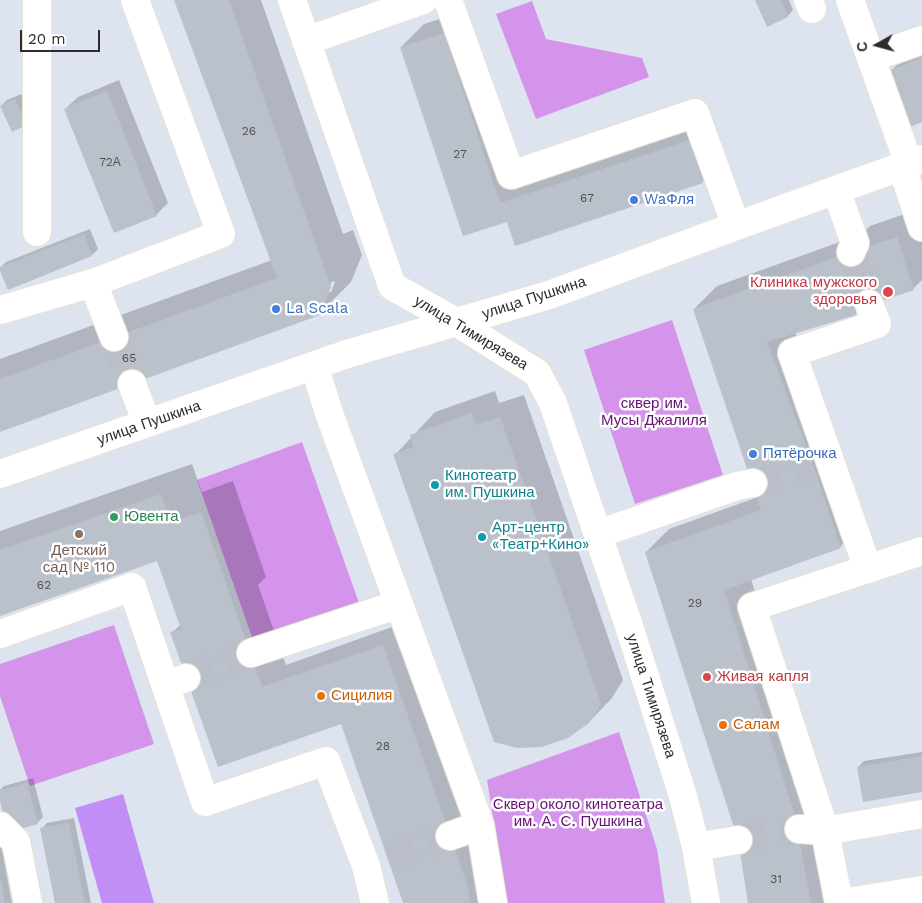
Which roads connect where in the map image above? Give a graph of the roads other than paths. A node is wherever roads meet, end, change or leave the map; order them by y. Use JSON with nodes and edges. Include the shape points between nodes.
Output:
{"nodes":[{"id":1,"x":37,"y":0,"type":"edge"},
{"id":2,"x":135,"y":0,"type":"edge"},
{"id":3,"x":292,"y":0,"type":"edge"},
{"id":4,"x":423,"y":0,"type":"edge"},
{"id":5,"x":448,"y":0,"type":"edge"},
{"id":6,"x":850,"y":0,"type":"edge"},
{"id":7,"x":922,"y":40,"type":"edge"},
{"id":8,"x":306,"y":41,"type":"junction"},
{"id":9,"x":871,"y":58,"type":"junction"},
{"id":10,"x":911,"y":164,"type":"edge"},
{"id":11,"x":836,"y":190,"type":"junction"},
{"id":12,"x":736,"y":226,"type":"junction"},
{"id":13,"x":922,"y":228,"type":"edge"},
{"id":14,"x":37,"y":232,"type":"dead end"},
{"id":15,"x":851,"y":252,"type":"tunnel mouth"},
{"id":16,"x":93,"y":283,"type":"junction"},
{"id":17,"x":869,"y":304,"type":"tunnel mouth"},
{"id":18,"x":0,"y":310,"type":"edge"},
{"id":19,"x":456,"y":322,"type":"junction"},
{"id":20,"x":114,"y":337,"type":"tunnel mouth"},
{"id":21,"x":314,"y":365,"type":"junction"},
{"id":22,"x":132,"y":384,"type":"tunnel mouth"},
{"id":23,"x":147,"y":423,"type":"junction"},
{"id":24,"x":0,"y":474,"type":"edge"},
{"id":25,"x":753,"y":483,"type":"tunnel mouth"},
{"id":26,"x":598,"y":534,"type":"junction"},
{"id":27,"x":922,"y":551,"type":"edge"},
{"id":28,"x":868,"y":569,"type":"junction"},
{"id":29,"x":400,"y":604,"type":"junction"},
{"id":30,"x":0,"y":634,"type":"edge"},
{"id":31,"x":250,"y":653,"type":"tunnel mouth"},
{"id":32,"x":922,"y":814,"type":"edge"},
{"id":33,"x":480,"y":825,"type":"junction"},
{"id":34,"x":0,"y":826,"type":"edge"},
{"id":35,"x":812,"y":830,"type":"junction"},
{"id":36,"x":450,"y":836,"type":"tunnel mouth"},
{"id":37,"x":738,"y":840,"type":"tunnel mouth"},
{"id":38,"x":696,"y":847,"type":"junction"},
{"id":39,"x":922,"y":890,"type":"edge"},
{"id":40,"x":28,"y":903,"type":"edge"},
{"id":41,"x":375,"y":903,"type":"edge"},
{"id":42,"x":493,"y":903,"type":"edge"},
{"id":43,"x":706,"y":903,"type":"edge"},
{"id":44,"x":840,"y":903,"type":"edge"}],
"edges":[{"from":1,"to":14,"type":"street"},
{"from":2,"to":16,"type":"street","via":[[221,234]]},
{"from":3,"to":8,"type":"street","name":"улица Тимирязева"},
{"from":4,"to":8,"type":"street"},
{"from":5,"to":12,"type":"street","via":[[511,175],[695,113]]},
{"from":6,"to":9,"type":"street"},
{"from":7,"to":9,"type":"street"},
{"from":8,"to":19,"type":"street","name":"улица Тимирязева","via":[[392,286]]},
{"from":9,"to":10,"type":"street"},
{"from":10,"to":11,"type":"street","name":"улица Пушкина"},
{"from":10,"to":13,"type":"street"},
{"from":11,"to":12,"type":"street","name":"улица Пушкина"},
{"from":11,"to":15,"type":"street","via":[[854,243]]},
{"from":12,"to":19,"type":"street","name":"улица Пушкина","via":[[549,296]]},
{"from":16,"to":18,"type":"street"},
{"from":16,"to":20,"type":"street"},
{"from":17,"to":28,"type":"street","via":[[877,324],[792,353],[821,462]]},
{"from":19,"to":21,"type":"street","name":"улица Пушкина"},
{"from":19,"to":26,"type":"street","name":"улица Тимирязева","via":[[537,373],[553,403]]},
{"from":21,"to":23,"type":"street","name":"улица Пушкина"},
{"from":21,"to":29,"type":"street"},
{"from":22,"to":23,"type":"street"},
{"from":23,"to":24,"type":"street","name":"улица Пушкина"},
{"from":25,"to":26,"type":"street"},
{"from":26,"to":38,"type":"street","name":"улица Тимирязева","via":[[683,796]]},
{"from":27,"to":28,"type":"street"},
{"from":28,"to":35,"type":"street","via":[[752,607]]},
{"from":29,"to":31,"type":"street"},
{"from":29,"to":33,"type":"street"},
{"from":30,"to":41,"type":"street","via":[[132,587],[175,682],[205,802],[326,761],[377,862]]},
{"from":32,"to":35,"type":"street"},
{"from":33,"to":36,"type":"street"},
{"from":33,"to":42,"type":"street"},
{"from":34,"to":40,"type":"street","via":[[16,842]]},
{"from":35,"to":44,"type":"street"},
{"from":37,"to":38,"type":"street"},
{"from":38,"to":43,"type":"street","name":"улица Тимирязева"},
{"from":39,"to":44,"type":"street"}]}
